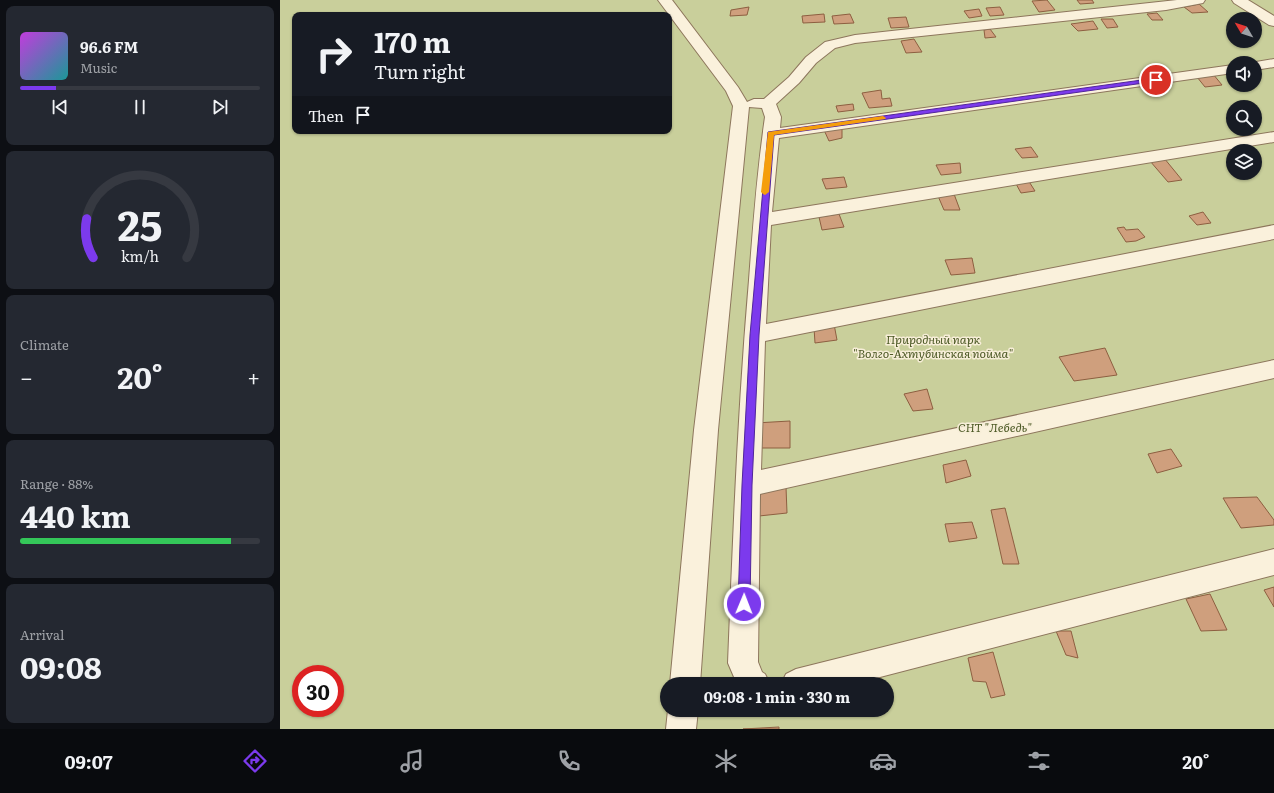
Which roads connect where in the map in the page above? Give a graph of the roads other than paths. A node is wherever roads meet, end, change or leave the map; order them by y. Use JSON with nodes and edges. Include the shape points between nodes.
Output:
{"nodes":[{"id":1,"x":665,"y":0,"type":"edge"},
{"id":2,"x":1198,"y":0,"type":"edge"},
{"id":3,"x":1239,"y":0,"type":"edge"},
{"id":4,"x":1274,"y":22,"type":"edge"},
{"id":5,"x":1274,"y":63,"type":"edge"},
{"id":6,"x":1262,"y":65,"type":"edge"},
{"id":7,"x":1226,"y":70,"type":"edge"},
{"id":8,"x":768,"y":103,"type":"junction"},
{"id":9,"x":741,"y":106,"type":"junction"},
{"id":10,"x":771,"y":134,"type":"junction"},
{"id":11,"x":1274,"y":137,"type":"edge"},
{"id":12,"x":762,"y":220,"type":"junction"},
{"id":13,"x":1274,"y":232,"type":"edge"},
{"id":14,"x":754,"y":335,"type":"junction"},
{"id":15,"x":1274,"y":370,"type":"edge"},
{"id":16,"x":747,"y":485,"type":"junction"},
{"id":17,"x":1274,"y":562,"type":"edge"},
{"id":18,"x":686,"y":677,"type":"edge"},
{"id":19,"x":749,"y":677,"type":"edge"},
{"id":20,"x":823,"y":677,"type":"edge"},
{"id":21,"x":682,"y":717,"type":"edge"},
{"id":22,"x":681,"y":729,"type":"edge"}],
"edges":[{"from":1,"to":9,"type":"street","via":[[733,90]]},
{"from":2,"to":8,"type":"street","via":[[1166,6],[855,38],[830,45],[811,60],[794,80]]},
{"from":3,"to":4,"type":"street"},
{"from":5,"to":6,"type":"street"},
{"from":7,"to":10,"type":"street"},
{"from":8,"to":9,"type":"street"},
{"from":8,"to":10,"type":"street","via":[[773,117]]},
{"from":9,"to":18,"type":"street","via":[[706,430]]},
{"from":10,"to":12,"type":"street"},
{"from":11,"to":12,"type":"street"},
{"from":12,"to":14,"type":"street"},
{"from":13,"to":14,"type":"street"},
{"from":14,"to":16,"type":"street"},
{"from":15,"to":16,"type":"street"},
{"from":16,"to":19,"type":"street","via":[[743,663]]},
{"from":17,"to":20,"type":"street"},
{"from":21,"to":22,"type":"street"}]}
